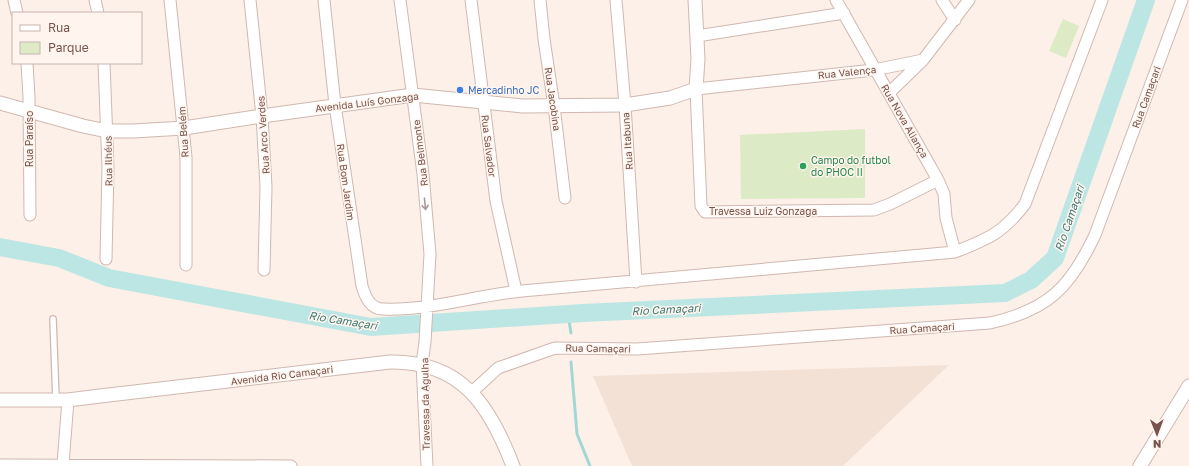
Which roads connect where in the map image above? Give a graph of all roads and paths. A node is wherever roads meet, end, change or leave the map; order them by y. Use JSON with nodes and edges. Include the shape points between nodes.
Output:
{"nodes":[{"id":1,"x":14,"y":0,"type":"edge"},
{"id":2,"x":95,"y":0,"type":"edge"},
{"id":3,"x":170,"y":0,"type":"edge"},
{"id":4,"x":250,"y":0,"type":"edge"},
{"id":5,"x":324,"y":0,"type":"edge"},
{"id":6,"x":400,"y":0,"type":"edge"},
{"id":7,"x":471,"y":0,"type":"edge"},
{"id":8,"x":540,"y":0,"type":"edge"},
{"id":9,"x":616,"y":0,"type":"edge"},
{"id":10,"x":695,"y":0,"type":"edge"},
{"id":11,"x":836,"y":0,"type":"edge"},
{"id":12,"x":942,"y":0,"type":"edge"},
{"id":13,"x":969,"y":0,"type":"edge"},
{"id":14,"x":1102,"y":0,"type":"edge"},
{"id":15,"x":1182,"y":0,"type":"edge"},
{"id":16,"x":17,"y":12,"type":"edge"},
{"id":17,"x":98,"y":12,"type":"edge"},
{"id":18,"x":844,"y":12,"type":"junction"},
{"id":19,"x":954,"y":20,"type":"junction"},
{"id":20,"x":696,"y":36,"type":"junction"},
{"id":21,"x":923,"y":60,"type":"junction"},
{"id":22,"x":27,"y":64,"type":"edge"},
{"id":23,"x":104,"y":64,"type":"edge"},
{"id":24,"x":874,"y":70,"type":"junction"},
{"id":25,"x":696,"y":89,"type":"junction"},
{"id":26,"x":889,"y":93,"type":"junction"},
{"id":27,"x":413,"y":95,"type":"junction"},
{"id":28,"x":483,"y":102,"type":"junction"},
{"id":29,"x":0,"y":103,"type":"edge"},
{"id":30,"x":335,"y":105,"type":"junction"},
{"id":31,"x":625,"y":105,"type":"junction"},
{"id":32,"x":554,"y":106,"type":"junction"},
{"id":33,"x":28,"y":112,"type":"junction"},
{"id":34,"x":262,"y":116,"type":"junction"},
{"id":35,"x":184,"y":128,"type":"junction"},
{"id":36,"x":107,"y":130,"type":"junction"},
{"id":37,"x":938,"y":180,"type":"junction"},
{"id":38,"x":565,"y":198,"type":"dead end"},
{"id":39,"x":30,"y":215,"type":"dead end"},
{"id":40,"x":955,"y":252,"type":"junction"},
{"id":41,"x":106,"y":259,"type":"dead end"},
{"id":42,"x":186,"y":265,"type":"dead end"},
{"id":43,"x":264,"y":270,"type":"dead end"},
{"id":44,"x":636,"y":282,"type":"junction"},
{"id":45,"x":516,"y":291,"type":"junction"},
{"id":46,"x":427,"y":312,"type":"junction"},
{"id":47,"x":53,"y":319,"type":"dead end"},
{"id":48,"x":422,"y":364,"type":"junction"},
{"id":49,"x":1189,"y":386,"type":"edge"},
{"id":50,"x":472,"y":392,"type":"junction"},
{"id":51,"x":0,"y":400,"type":"edge"},
{"id":52,"x":62,"y":400,"type":"junction"},
{"id":53,"x":63,"y":464,"type":"junction"},
{"id":54,"x":0,"y":465,"type":"edge"},
{"id":55,"x":183,"y":465,"type":"edge"},
{"id":56,"x":291,"y":466,"type":"edge"},
{"id":57,"x":427,"y":466,"type":"edge"},
{"id":58,"x":509,"y":466,"type":"edge"},
{"id":59,"x":513,"y":466,"type":"edge"},
{"id":60,"x":1140,"y":466,"type":"edge"}],
"edges":[{"from":1,"to":16,"type":"street"},
{"from":2,"to":17,"type":"street"},
{"from":3,"to":35,"type":"street","name":"Rua Belém"},
{"from":4,"to":34,"type":"street","name":"Rua Arco Verdes"},
{"from":5,"to":30,"type":"street","name":"Rua Bom Jardim"},
{"from":6,"to":27,"type":"street","name":"Rua Belmonte"},
{"from":7,"to":28,"type":"street","name":"Rua Salvador"},
{"from":8,"to":32,"type":"street","name":"Rua Jacobina"},
{"from":9,"to":31,"type":"street","name":"Rua Itabuna"},
{"from":10,"to":20,"type":"street"},
{"from":11,"to":18,"type":"street","name":"Rua Nova Aliança"},
{"from":12,"to":19,"type":"street"},
{"from":13,"to":19,"type":"street"},
{"from":14,"to":40,"type":"street","name":"Rua Bom Jardim","via":[[1025,204],[1003,229],[988,240]]},
{"from":15,"to":50,"type":"street","name":"Rua Camaçari","via":[[1083,260],[1062,288],[1034,309],[990,323],[637,349],[554,348],[498,368]]},
{"from":18,"to":20,"type":"street"},
{"from":18,"to":24,"type":"street","name":"Rua Nova Aliança"},
{"from":19,"to":21,"type":"street"},
{"from":20,"to":25,"type":"street"},
{"from":21,"to":24,"type":"street","name":"Rua Valença"},
{"from":21,"to":26,"type":"street"},
{"from":22,"to":33,"type":"street","name":"Rua Paraíso","via":[[30,97]]},
{"from":23,"to":36,"type":"street","name":"Rua Ilhéus"},
{"from":24,"to":25,"type":"street","name":"Rua Valença"},
{"from":24,"to":26,"type":"street","name":"Rua Nova Aliança"},
{"from":25,"to":31,"type":"street","name":"Avenida Luís Gonzaga","via":[[670,98]]},
{"from":25,"to":37,"type":"street","name":"Travessa Luiz Gonzaga","via":[[701,206],[705,212],[874,210]]},
{"from":26,"to":37,"type":"street","name":"Rua Nova Aliança"},
{"from":27,"to":28,"type":"street","name":"Avenida Luís Gonzaga"},
{"from":27,"to":30,"type":"street","name":"Avenida Luís Gonzaga"},
{"from":27,"to":46,"type":"street","name":"Rua Belmonte","one_way":true,"via":[[430,254]]},
{"from":28,"to":32,"type":"street","name":"Avenida Luís Gonzaga"},
{"from":28,"to":45,"type":"street","name":"Rua Salvador","via":[[499,220]]},
{"from":29,"to":33,"type":"street","name":"Avenida Luís Gonzaga"},
{"from":30,"to":34,"type":"street","name":"Avenida Luís Gonzaga"},
{"from":30,"to":46,"type":"street","name":"Rua Bom Jardim","via":[[356,254],[365,295],[369,302],[381,309]]},
{"from":31,"to":32,"type":"street","name":"Avenida Luís Gonzaga"},
{"from":31,"to":44,"type":"street","name":"Rua Itabuna"},
{"from":32,"to":38,"type":"street","name":"Rua Jacobina"},
{"from":33,"to":36,"type":"street","name":"Avenida Luís Gonzaga"},
{"from":33,"to":39,"type":"street","name":"Rua Paraíso"},
{"from":34,"to":35,"type":"street","name":"Avenida Luís Gonzaga"},
{"from":34,"to":43,"type":"street","name":"Rua Arco Verdes","via":[[266,187]]},
{"from":35,"to":36,"type":"street","name":"Avenida Luís Gonzaga"},
{"from":35,"to":42,"type":"street","name":"Rua Belém"},
{"from":36,"to":41,"type":"street","name":"Rua Ilhéus"},
{"from":37,"to":40,"type":"street","name":"Rua Nova Aliança","via":[[944,194],[946,218]]},
{"from":40,"to":44,"type":"street","name":"Rua Bom Jardim"},
{"from":44,"to":45,"type":"street","name":"Rua Bom Jardim"},
{"from":45,"to":46,"type":"street","name":"Rua Bom Jardim"},
{"from":46,"to":48,"type":"street","name":"Travessa da Agulha"},
{"from":47,"to":52,"type":"lane"},
{"from":48,"to":50,"type":"street","name":"Avenida Rio Camaçari"},
{"from":48,"to":52,"type":"street","name":"Avenida Rio Camaçari","via":[[390,362]]},
{"from":48,"to":57,"type":"street","name":"Travessa da Agulha"},
{"from":49,"to":60,"type":"street"},
{"from":50,"to":59,"type":"street","name":"Avenida Rio Camaçari","via":[[492,417]]},
{"from":51,"to":52,"type":"street","name":"Avenida Rio Camaçari"},
{"from":52,"to":53,"type":"street"},
{"from":53,"to":54,"type":"street"},
{"from":53,"to":55,"type":"street"},
{"from":55,"to":56,"type":"street"},
{"from":58,"to":59,"type":"street"}]}
